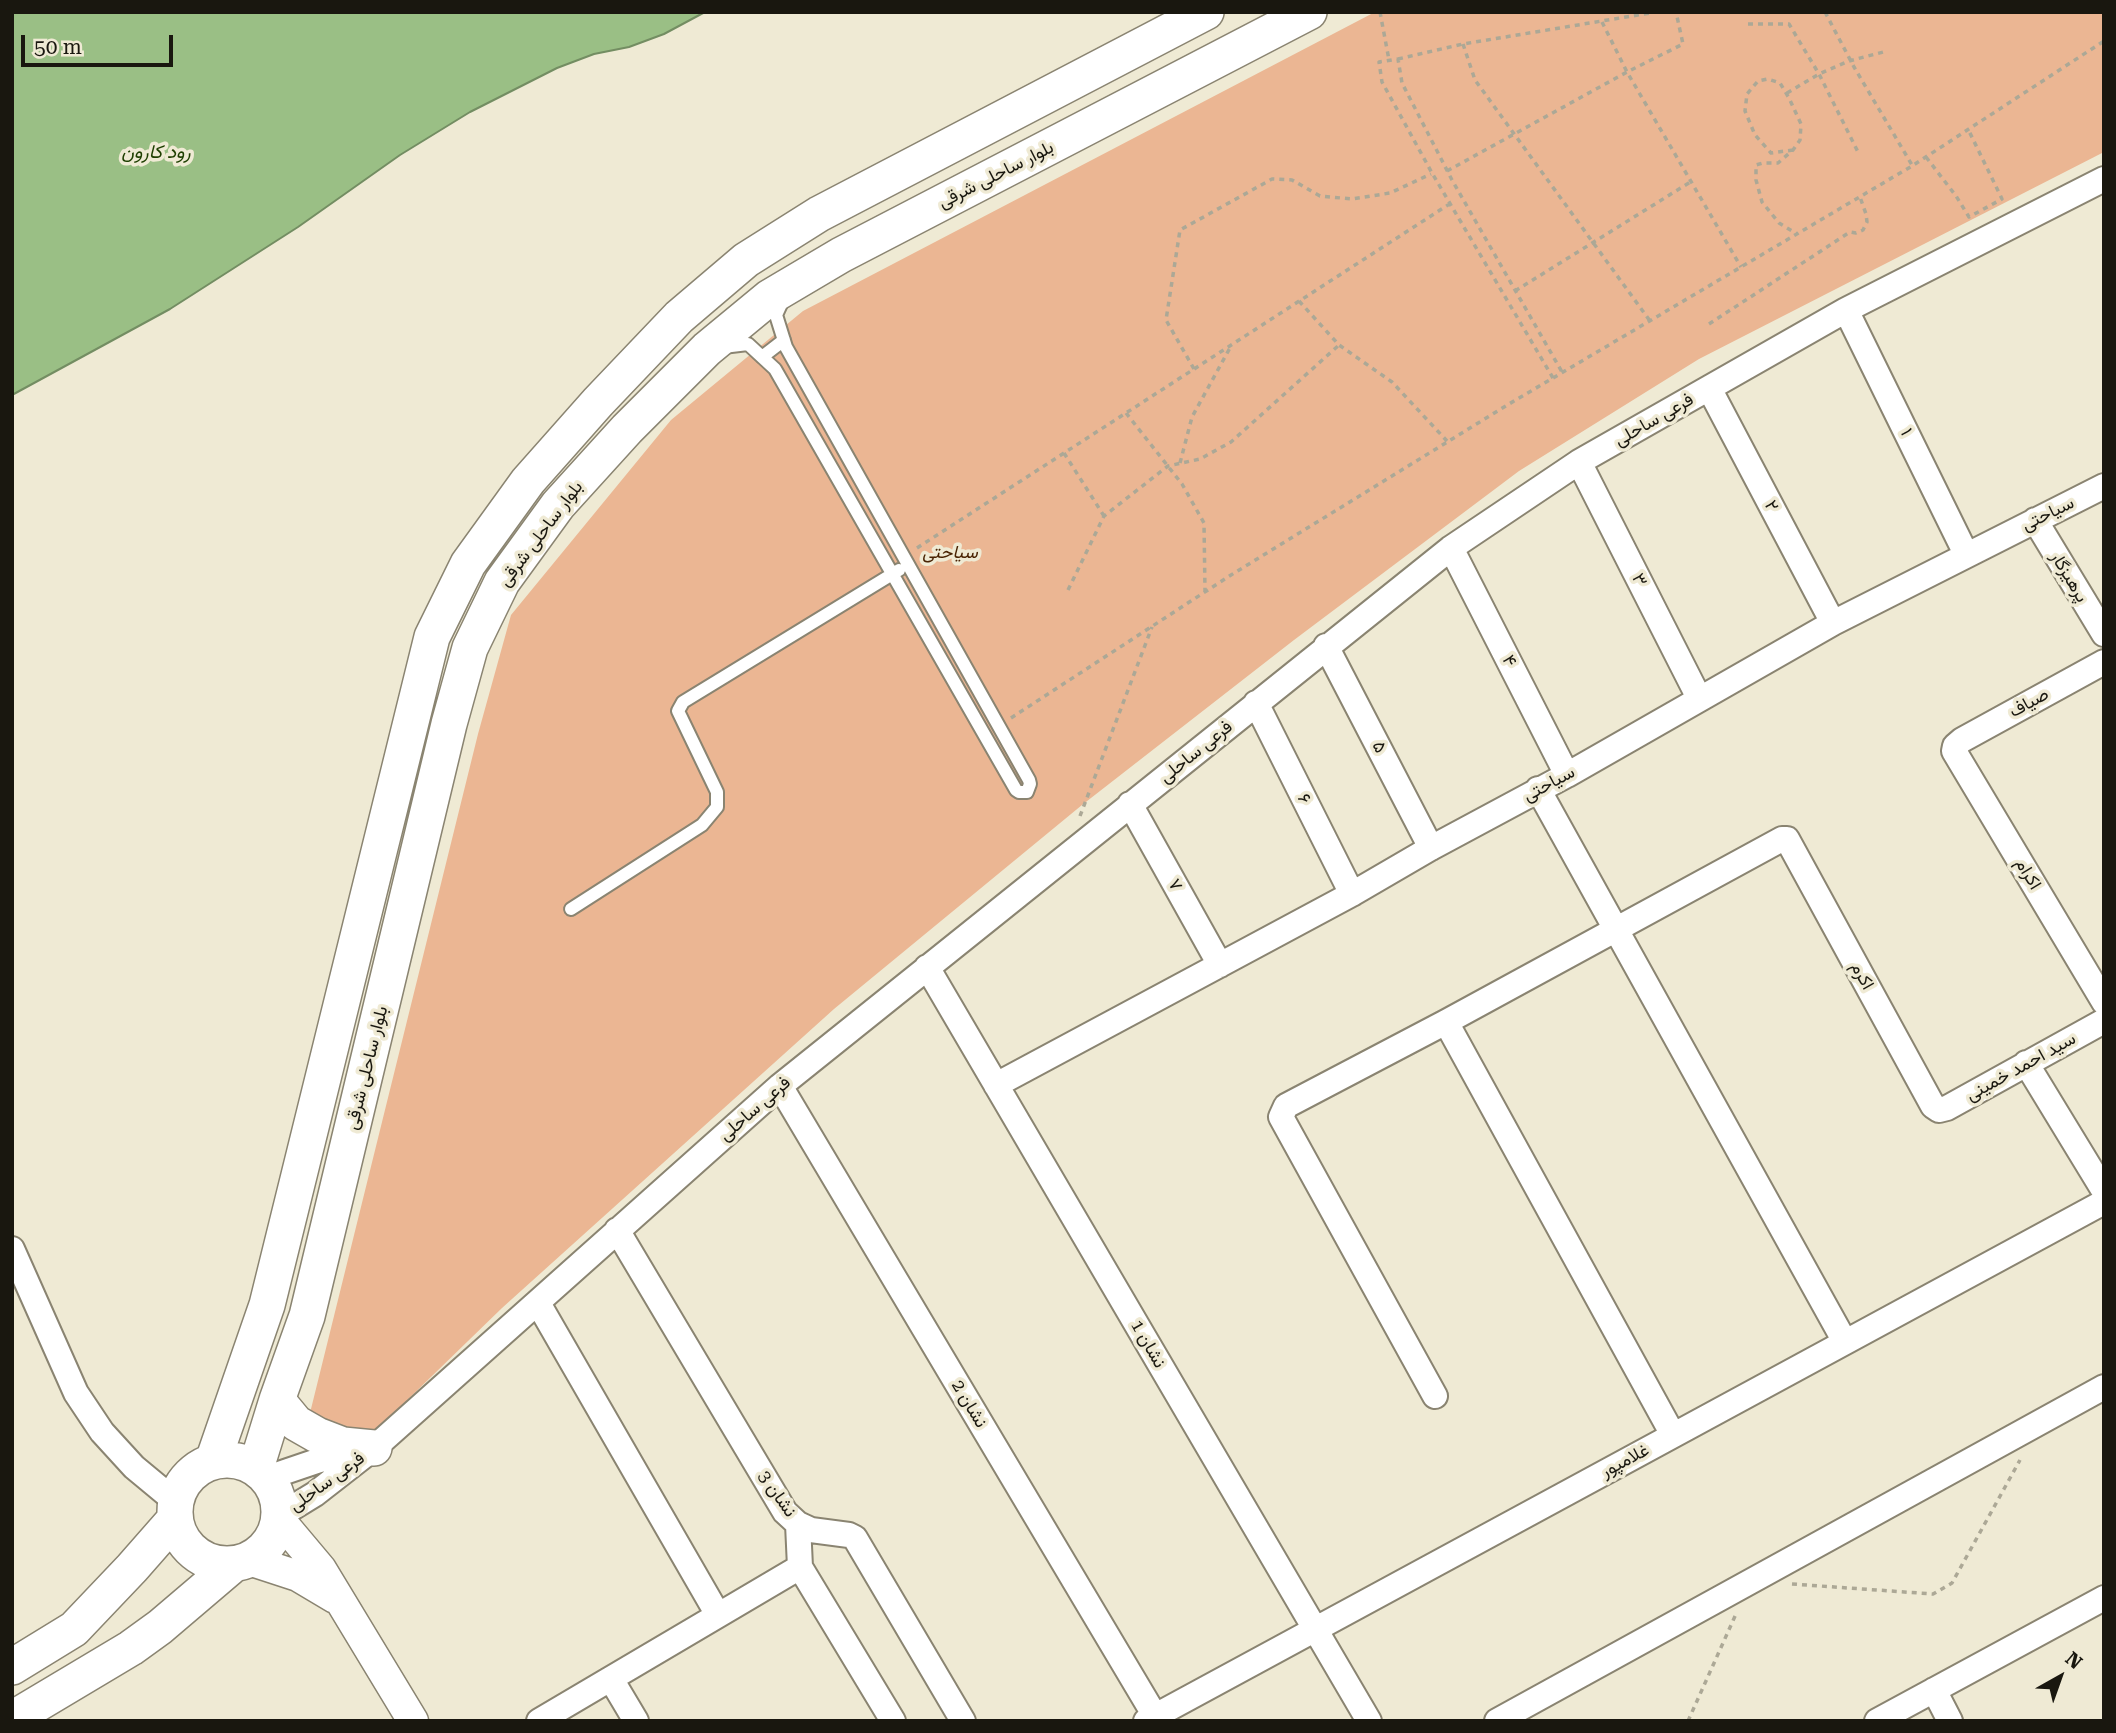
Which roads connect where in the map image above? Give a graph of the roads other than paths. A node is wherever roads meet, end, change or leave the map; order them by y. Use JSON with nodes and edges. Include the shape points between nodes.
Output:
{"nodes":[{"id":1,"x":1206,"y":12,"type":"edge"},
{"id":2,"x":1309,"y":12,"type":"edge"},
{"id":3,"x":2104,"y":179,"type":"edge"},
{"id":4,"x":789,"y":286,"type":"junction"},
{"id":5,"x":1846,"y":310,"type":"junction"},
{"id":6,"x":784,"y":340,"type":"junction"},
{"id":7,"x":707,"y":349,"type":"junction"},
{"id":8,"x":762,"y":357,"type":"junction"},
{"id":9,"x":1709,"y":388,"type":"junction"},
{"id":10,"x":1579,"y":463,"type":"junction"},
{"id":11,"x":2104,"y":486,"type":"edge"},
{"id":12,"x":2035,"y":520,"type":"junction"},
{"id":13,"x":1451,"y":548,"type":"junction"},
{"id":14,"x":1966,"y":554,"type":"junction"},
{"id":15,"x":906,"y":561,"type":"junction"},
{"id":16,"x":892,"y":573,"type":"junction"},
{"id":17,"x":1833,"y":623,"type":"junction"},
{"id":18,"x":2104,"y":634,"type":"edge"},
{"id":19,"x":1326,"y":646,"type":"junction"},
{"id":20,"x":2104,"y":662,"type":"edge"},
{"id":21,"x":1699,"y":698,"type":"junction"},
{"id":22,"x":1256,"y":703,"type":"junction"},
{"id":23,"x":1955,"y":746,"type":"joint"},
{"id":24,"x":1567,"y":775,"type":"junction"},
{"id":25,"x":1538,"y":789,"type":"junction"},
{"id":26,"x":1130,"y":804,"type":"junction"},
{"id":27,"x":1432,"y":848,"type":"junction"},
{"id":28,"x":1352,"y":894,"type":"junction"},
{"id":29,"x":571,"y":909,"type":"dead end"},
{"id":30,"x":1617,"y":929,"type":"junction"},
{"id":31,"x":1220,"y":965,"type":"junction"},
{"id":32,"x":927,"y":967,"type":"junction"},
{"id":33,"x":2104,"y":1002,"type":"edge"},
{"id":34,"x":2104,"y":1021,"type":"edge"},
{"id":35,"x":1446,"y":1022,"type":"junction"},
{"id":36,"x":2026,"y":1063,"type":"junction"},
{"id":37,"x":996,"y":1085,"type":"junction"},
{"id":38,"x":780,"y":1086,"type":"junction"},
{"id":39,"x":1939,"y":1110,"type":"joint"},
{"id":40,"x":2104,"y":1191,"type":"edge"},
{"id":41,"x":2104,"y":1202,"type":"edge"},
{"id":42,"x":617,"y":1230,"type":"junction"},
{"id":43,"x":12,"y":1250,"type":"edge"},
{"id":44,"x":538,"y":1303,"type":"junction"},
{"id":45,"x":1845,"y":1342,"type":"junction"},
{"id":46,"x":2104,"y":1387,"type":"edge"},
{"id":47,"x":1435,"y":1396,"type":"dead end"},
{"id":48,"x":277,"y":1400,"type":"junction"},
{"id":49,"x":1673,"y":1435,"type":"junction"},
{"id":50,"x":374,"y":1448,"type":"junction"},
{"id":51,"x":213,"y":1461,"type":"junction"},
{"id":52,"x":262,"y":1473,"type":"junction"},
{"id":53,"x":175,"y":1510,"type":"junction"},
{"id":54,"x":279,"y":1518,"type":"junction"},
{"id":55,"x":799,"y":1524,"type":"junction"},
{"id":56,"x":241,"y":1562,"type":"junction"},
{"id":57,"x":800,"y":1567,"type":"junction"},
{"id":58,"x":2104,"y":1598,"type":"edge"},
{"id":59,"x":341,"y":1602,"type":"junction"},
{"id":60,"x":718,"y":1615,"type":"junction"},
{"id":61,"x":1316,"y":1629,"type":"junction"},
{"id":62,"x":12,"y":1667,"type":"edge"},
{"id":63,"x":611,"y":1679,"type":"junction"},
{"id":64,"x":1934,"y":1690,"type":"junction"},
{"id":65,"x":12,"y":1719,"type":"edge"},
{"id":66,"x":1153,"y":1719,"type":"edge"},
{"id":67,"x":413,"y":1721,"type":"edge"},
{"id":68,"x":539,"y":1721,"type":"edge"},
{"id":69,"x":635,"y":1721,"type":"edge"},
{"id":70,"x":893,"y":1721,"type":"edge"},
{"id":71,"x":963,"y":1721,"type":"edge"},
{"id":72,"x":1370,"y":1721,"type":"edge"},
{"id":73,"x":1497,"y":1721,"type":"edge"},
{"id":74,"x":1877,"y":1721,"type":"edge"},
{"id":75,"x":1950,"y":1721,"type":"edge"}],
"edges":[{"from":1,"to":51,"type":"main road","via":[[819,214],[746,260],[679,317],[598,402],[528,481],[468,564],[432,637],[267,1305]]},
{"from":2,"to":4,"type":"main road","name":"بلوار ساحلی شرقی"},
{"from":3,"to":5,"type":"street","name":"فرعی ساحلی"},
{"from":4,"to":6,"type":"lane","via":[[776,314]]},
{"from":4,"to":7,"type":"main road","name":"بلوار ساحلی شرقی"},
{"from":5,"to":9,"type":"street","name":"فرعی ساحلی"},
{"from":5,"to":14,"type":"street","name":"۱"},
{"from":6,"to":8,"type":"lane"},
{"from":6,"to":15,"type":"lane"},
{"from":7,"to":8,"type":"lane","via":[[748,344]]},
{"from":7,"to":48,"type":"main road","name":"بلوار ساحلی شرقی","via":[[558,505],[502,582],[470,648],[307,1316]]},
{"from":8,"to":16,"type":"lane","via":[[775,369]]},
{"from":9,"to":10,"type":"street","name":"فرعی ساحلی"},
{"from":9,"to":17,"type":"street","name":"۲"},
{"from":10,"to":13,"type":"street","name":"فرعی ساحلی"},
{"from":10,"to":21,"type":"street","name":"۳"},
{"from":11,"to":12,"type":"street","name":"سیاحتی"},
{"from":12,"to":14,"type":"street","name":"سیاحتی"},
{"from":12,"to":18,"type":"street","name":"پرهیزگار"},
{"from":13,"to":19,"type":"street","name":"فرعی ساحلی"},
{"from":13,"to":24,"type":"street","name":"۴"},
{"from":14,"to":17,"type":"street","name":"سیاحتی"},
{"from":15,"to":16,"type":"lane"},
{"from":15,"to":16,"type":"lane","via":[[1029,780],[1027,792],[1016,790]]},
{"from":16,"to":29,"type":"lane","via":[[683,702],[678,710],[717,792],[717,807],[702,825]]},
{"from":17,"to":21,"type":"street","name":"سیاحتی"},
{"from":19,"to":22,"type":"street","name":"فرعی ساحلی"},
{"from":19,"to":27,"type":"street","name":"۵"},
{"from":20,"to":23,"type":"street","name":"صیاف"},
{"from":21,"to":24,"type":"street","name":"سیاحتی"},
{"from":22,"to":26,"type":"street","name":"فرعی ساحلی"},
{"from":22,"to":28,"type":"street","name":"۶"},
{"from":23,"to":33,"type":"street","name":"اکرام"},
{"from":24,"to":25,"type":"street","name":"سیاحتی"},
{"from":25,"to":27,"type":"street","name":"سیاحتی"},
{"from":25,"to":30,"type":"street"},
{"from":26,"to":31,"type":"street","name":"۷"},
{"from":26,"to":32,"type":"street","name":"فرعی ساحلی"},
{"from":27,"to":28,"type":"street","name":"سیاحتی"},
{"from":28,"to":31,"type":"street","name":"سیاحتی"},
{"from":30,"to":35,"type":"street"},
{"from":30,"to":39,"type":"street","name":"اکرم","via":[[1776,840],[1787,839]]},
{"from":30,"to":45,"type":"street"},
{"from":31,"to":37,"type":"street","name":"سیاحتی"},
{"from":32,"to":37,"type":"street","name":"نشان 1"},
{"from":32,"to":38,"type":"street","name":"فرعی ساحلی"},
{"from":34,"to":36,"type":"street","name":"سید احمد خمینی"},
{"from":35,"to":47,"type":"street","via":[[1286,1106],[1281,1117]]},
{"from":35,"to":49,"type":"street"},
{"from":36,"to":39,"type":"street","name":"سید احمد خمینی"},
{"from":36,"to":40,"type":"street"},
{"from":37,"to":61,"type":"street","name":"نشان 1"},
{"from":38,"to":42,"type":"street","name":"فرعی ساحلی"},
{"from":38,"to":66,"type":"street","name":"نشان 2"},
{"from":41,"to":45,"type":"street","name":"غلامپور"},
{"from":42,"to":44,"type":"street","name":"فرعی ساحلی"},
{"from":42,"to":55,"type":"street","name":"نشان 3","via":[[785,1512]]},
{"from":43,"to":53,"type":"street","via":[[76,1393],[102,1432]]},
{"from":44,"to":50,"type":"street","name":"فرعی ساحلی"},
{"from":44,"to":60,"type":"street"},
{"from":45,"to":49,"type":"street","name":"غلامپور"},
{"from":46,"to":73,"type":"street"},
{"from":48,"to":50,"type":"main road","via":[[296,1423],[317,1435],[343,1445]]},
{"from":48,"to":52,"type":"main road","name":"بلوار ساحلی شرقی"},
{"from":49,"to":61,"type":"street","name":"غلامپور"},
{"from":50,"to":52,"type":"street","name":"فرعی ساحلی"},
{"from":50,"to":54,"type":"street","name":"فرعی ساحلی"},
{"from":51,"to":52,"type":"main road","via":[[243,1461]]},
{"from":51,"to":53,"type":"main road","via":[[195,1469],[182,1483]]},
{"from":52,"to":54,"type":"main road","via":[[275,1489]]},
{"from":53,"to":56,"type":"main road","via":[[180,1535],[190,1548],[218,1563]]},
{"from":53,"to":62,"type":"main road","via":[[132,1568],[74,1629]]},
{"from":54,"to":56,"type":"main road","via":[[274,1536],[263,1550]]},
{"from":54,"to":59,"type":"street","via":[[321,1569]]},
{"from":55,"to":57,"type":"street"},
{"from":55,"to":71,"type":"street","name":"نشان 3","via":[[855,1538]]},
{"from":56,"to":59,"type":"street","via":[[298,1576]]},
{"from":56,"to":65,"type":"main road","via":[[131,1648]]},
{"from":57,"to":60,"type":"street"},
{"from":57,"to":70,"type":"street"},
{"from":58,"to":64,"type":"street"},
{"from":59,"to":67,"type":"street"},
{"from":60,"to":63,"type":"street"},
{"from":61,"to":66,"type":"street","name":"غلامپور"},
{"from":61,"to":72,"type":"street","name":"نشان 1"},
{"from":63,"to":68,"type":"street"},
{"from":63,"to":69,"type":"street"},
{"from":64,"to":74,"type":"street"},
{"from":64,"to":75,"type":"street"}]}
